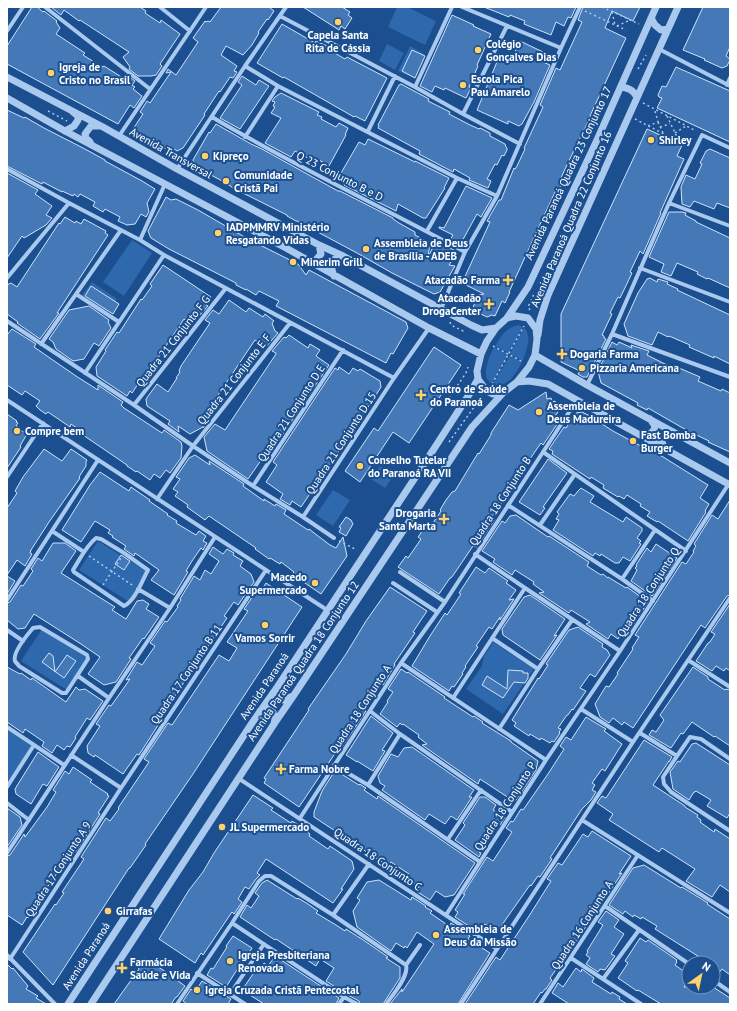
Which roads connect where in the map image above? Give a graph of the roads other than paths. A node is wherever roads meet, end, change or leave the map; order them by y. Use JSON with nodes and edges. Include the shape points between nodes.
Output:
{"nodes":[{"id":1,"x":23,"y":7,"type":"edge"},
{"id":2,"x":45,"y":7,"type":"edge"},
{"id":3,"x":160,"y":7,"type":"edge"},
{"id":4,"x":206,"y":7,"type":"edge"},
{"id":5,"x":286,"y":7,"type":"edge"},
{"id":6,"x":452,"y":7,"type":"edge"},
{"id":7,"x":462,"y":7,"type":"edge"},
{"id":8,"x":656,"y":7,"type":"edge"},
{"id":9,"x":678,"y":7,"type":"edge"},
{"id":10,"x":580,"y":8,"type":"edge"},
{"id":11,"x":280,"y":16,"type":"junction"},
{"id":12,"x":651,"y":18,"type":"junction"},
{"id":13,"x":507,"y":26,"type":"junction"},
{"id":14,"x":668,"y":29,"type":"junction"},
{"id":15,"x":7,"y":31,"type":"edge"},
{"id":16,"x":190,"y":31,"type":"junction"},
{"id":17,"x":561,"y":48,"type":"junction"},
{"id":18,"x":658,"y":49,"type":"junction"},
{"id":19,"x":245,"y":66,"type":"junction"},
{"id":20,"x":395,"y":76,"type":"junction"},
{"id":21,"x":7,"y":77,"type":"edge"},
{"id":22,"x":730,"y":78,"type":"edge"},
{"id":23,"x":278,"y":86,"type":"junction"},
{"id":24,"x":729,"y":86,"type":"edge"},
{"id":25,"x":415,"y":87,"type":"junction"},
{"id":26,"x":621,"y":87,"type":"junction"},
{"id":27,"x":150,"y":90,"type":"junction"},
{"id":28,"x":7,"y":98,"type":"edge"},
{"id":29,"x":637,"y":98,"type":"junction"},
{"id":30,"x":73,"y":111,"type":"junction"},
{"id":31,"x":463,"y":114,"type":"junction"},
{"id":32,"x":212,"y":117,"type":"junction"},
{"id":33,"x":103,"y":127,"type":"junction"},
{"id":34,"x":65,"y":131,"type":"junction"},
{"id":35,"x":368,"y":131,"type":"junction"},
{"id":36,"x":119,"y":136,"type":"junction"},
{"id":37,"x":245,"y":137,"type":"junction"},
{"id":38,"x":520,"y":144,"type":"junction"},
{"id":39,"x":94,"y":145,"type":"junction"},
{"id":40,"x":730,"y":148,"type":"edge"},
{"id":41,"x":7,"y":169,"type":"edge"},
{"id":42,"x":177,"y":170,"type":"junction"},
{"id":43,"x":457,"y":178,"type":"junction"},
{"id":44,"x":164,"y":184,"type":"junction"},
{"id":45,"x":497,"y":196,"type":"junction"},
{"id":46,"x":69,"y":203,"type":"junction"},
{"id":47,"x":669,"y":203,"type":"junction"},
{"id":48,"x":730,"y":226,"type":"edge"},
{"id":49,"x":121,"y":230,"type":"junction"},
{"id":50,"x":427,"y":231,"type":"junction"},
{"id":51,"x":140,"y":240,"type":"junction"},
{"id":52,"x":319,"y":245,"type":"junction"},
{"id":53,"x":465,"y":252,"type":"junction"},
{"id":54,"x":164,"y":255,"type":"junction"},
{"id":55,"x":343,"y":256,"type":"junction"},
{"id":56,"x":311,"y":262,"type":"junction"},
{"id":57,"x":640,"y":268,"type":"junction"},
{"id":58,"x":334,"y":276,"type":"junction"},
{"id":59,"x":7,"y":278,"type":"edge"},
{"id":60,"x":226,"y":288,"type":"junction"},
{"id":61,"x":76,"y":294,"type":"junction"},
{"id":62,"x":730,"y":302,"type":"edge"},
{"id":63,"x":441,"y":309,"type":"junction"},
{"id":64,"x":507,"y":318,"type":"junction"},
{"id":65,"x":7,"y":321,"type":"edge"},
{"id":66,"x":120,"y":322,"type":"junction"},
{"id":67,"x":290,"y":323,"type":"junction"},
{"id":68,"x":428,"y":328,"type":"junction"},
{"id":69,"x":496,"y":328,"type":"junction"},
{"id":70,"x":612,"y":334,"type":"junction"},
{"id":71,"x":537,"y":339,"type":"junction"},
{"id":72,"x":41,"y":344,"type":"junction"},
{"id":73,"x":343,"y":350,"type":"junction"},
{"id":74,"x":482,"y":354,"type":"junction"},
{"id":75,"x":535,"y":355,"type":"junction"},
{"id":76,"x":85,"y":373,"type":"junction"},
{"id":77,"x":394,"y":378,"type":"junction"},
{"id":78,"x":730,"y":378,"type":"edge"},
{"id":79,"x":478,"y":379,"type":"junction"},
{"id":80,"x":517,"y":382,"type":"junction"},
{"id":81,"x":587,"y":385,"type":"junction"},
{"id":82,"x":503,"y":393,"type":"junction"},
{"id":83,"x":7,"y":400,"type":"edge"},
{"id":84,"x":577,"y":400,"type":"junction"},
{"id":85,"x":134,"y":405,"type":"junction"},
{"id":86,"x":649,"y":418,"type":"junction"},
{"id":87,"x":43,"y":423,"type":"junction"},
{"id":88,"x":673,"y":432,"type":"junction"},
{"id":89,"x":638,"y":434,"type":"junction"},
{"id":90,"x":193,"y":446,"type":"junction"},
{"id":91,"x":664,"y":449,"type":"junction"},
{"id":92,"x":543,"y":452,"type":"junction"},
{"id":93,"x":98,"y":460,"type":"junction"},
{"id":94,"x":730,"y":463,"type":"edge"},
{"id":95,"x":575,"y":474,"type":"junction"},
{"id":96,"x":7,"y":477,"type":"edge"},
{"id":97,"x":729,"y":485,"type":"edge"},
{"id":98,"x":253,"y":486,"type":"junction"},
{"id":99,"x":157,"y":499,"type":"junction"},
{"id":100,"x":508,"y":505,"type":"junction"},
{"id":101,"x":303,"y":517,"type":"junction"},
{"id":102,"x":540,"y":525,"type":"junction"},
{"id":103,"x":655,"y":530,"type":"junction"},
{"id":104,"x":52,"y":531,"type":"junction"},
{"id":105,"x":215,"y":537,"type":"junction"},
{"id":106,"x":334,"y":538,"type":"road end"},
{"id":107,"x":686,"y":550,"type":"junction"},
{"id":108,"x":84,"y":552,"type":"junction"},
{"id":109,"x":475,"y":554,"type":"junction"},
{"id":110,"x":266,"y":570,"type":"junction"},
{"id":111,"x":400,"y":572,"type":"dead end"},
{"id":112,"x":622,"y":579,"type":"junction"},
{"id":113,"x":393,"y":583,"type":"dead end"},
{"id":114,"x":524,"y":588,"type":"junction"},
{"id":115,"x":138,"y":589,"type":"junction"},
{"id":116,"x":730,"y":598,"type":"edge"},
{"id":117,"x":7,"y":600,"type":"edge"},
{"id":118,"x":653,"y":601,"type":"junction"},
{"id":119,"x":445,"y":602,"type":"junction"},
{"id":120,"x":170,"y":608,"type":"junction"},
{"id":121,"x":327,"y":610,"type":"junction"},
{"id":122,"x":437,"y":612,"type":"junction"},
{"id":123,"x":572,"y":620,"type":"junction"},
{"id":124,"x":7,"y":630,"type":"edge"},
{"id":125,"x":492,"y":638,"type":"junction"},
{"id":126,"x":23,"y":641,"type":"junction"},
{"id":127,"x":620,"y":651,"type":"junction"},
{"id":128,"x":688,"y":660,"type":"junction"},
{"id":129,"x":401,"y":663,"type":"junction"},
{"id":130,"x":538,"y":669,"type":"junction"},
{"id":131,"x":78,"y":676,"type":"junction"},
{"id":132,"x":278,"y":686,"type":"junction"},
{"id":133,"x":730,"y":687,"type":"edge"},
{"id":134,"x":294,"y":695,"type":"junction"},
{"id":135,"x":109,"y":698,"type":"junction"},
{"id":136,"x":453,"y":698,"type":"junction"},
{"id":137,"x":581,"y":709,"type":"junction"},
{"id":138,"x":260,"y":711,"type":"junction"},
{"id":139,"x":370,"y":711,"type":"junction"},
{"id":140,"x":274,"y":724,"type":"junction"},
{"id":141,"x":7,"y":727,"type":"edge"},
{"id":142,"x":500,"y":729,"type":"junction"},
{"id":143,"x":640,"y":733,"type":"junction"},
{"id":144,"x":400,"y":734,"type":"junction"},
{"id":145,"x":633,"y":742,"type":"junction"},
{"id":146,"x":34,"y":745,"type":"junction"},
{"id":147,"x":71,"y":755,"type":"junction"},
{"id":148,"x":676,"y":756,"type":"junction"},
{"id":149,"x":730,"y":759,"type":"edge"},
{"id":150,"x":546,"y":760,"type":"junction"},
{"id":151,"x":64,"y":765,"type":"junction"},
{"id":152,"x":334,"y":765,"type":"junction"},
{"id":153,"x":238,"y":778,"type":"junction"},
{"id":154,"x":368,"y":785,"type":"junction"},
{"id":155,"x":7,"y":787,"type":"edge"},
{"id":156,"x":121,"y":788,"type":"junction"},
{"id":157,"x":480,"y":790,"type":"junction"},
{"id":158,"x":7,"y":803,"type":"edge"},
{"id":159,"x":512,"y":812,"type":"junction"},
{"id":160,"x":300,"y":818,"type":"junction"},
{"id":161,"x":29,"y":820,"type":"junction"},
{"id":162,"x":582,"y":820,"type":"junction"},
{"id":163,"x":730,"y":831,"type":"edge"},
{"id":164,"x":448,"y":839,"type":"junction"},
{"id":165,"x":7,"y":853,"type":"edge"},
{"id":166,"x":638,"y":855,"type":"junction"},
{"id":167,"x":480,"y":862,"type":"junction"},
{"id":168,"x":369,"y":864,"type":"junction"},
{"id":169,"x":605,"y":906,"type":"junction"},
{"id":170,"x":730,"y":913,"type":"edge"},
{"id":171,"x":333,"y":915,"type":"junction"},
{"id":172,"x":446,"y":915,"type":"junction"},
{"id":173,"x":232,"y":923,"type":"junction"},
{"id":174,"x":639,"y":930,"type":"junction"},
{"id":175,"x":264,"y":944,"type":"junction"},
{"id":176,"x":420,"y":945,"type":"dead end"},
{"id":177,"x":497,"y":949,"type":"junction"},
{"id":178,"x":9,"y":957,"type":"edge"},
{"id":179,"x":571,"y":958,"type":"junction"},
{"id":180,"x":681,"y":959,"type":"edge"},
{"id":181,"x":406,"y":965,"type":"junction"},
{"id":182,"x":197,"y":973,"type":"junction"},
{"id":183,"x":603,"y":979,"type":"junction"},
{"id":184,"x":721,"y":986,"type":"edge"},
{"id":185,"x":730,"y":992,"type":"edge"},
{"id":186,"x":230,"y":994,"type":"junction"},
{"id":187,"x":344,"y":997,"type":"junction"},
{"id":188,"x":55,"y":1004,"type":"edge"},
{"id":189,"x":68,"y":1004,"type":"edge"},
{"id":190,"x":91,"y":1004,"type":"edge"},
{"id":191,"x":177,"y":1004,"type":"edge"},
{"id":192,"x":245,"y":1004,"type":"edge"},
{"id":193,"x":339,"y":1004,"type":"edge"},
{"id":194,"x":358,"y":1004,"type":"edge"},
{"id":195,"x":386,"y":1004,"type":"edge"},
{"id":196,"x":460,"y":1004,"type":"edge"},
{"id":197,"x":540,"y":1004,"type":"edge"},
{"id":198,"x":641,"y":1004,"type":"edge"}],
"edges":[{"from":1,"to":15,"type":"street"},
{"from":2,"to":27,"type":"street"},
{"from":3,"to":16,"type":"street"},
{"from":4,"to":16,"type":"street"},
{"from":5,"to":11,"type":"street"},
{"from":6,"to":25,"type":"street"},
{"from":7,"to":13,"type":"street"},
{"from":8,"to":12,"type":"street","name":"Avenida Paranoá Quadra 23 Conjunto 17"},
{"from":9,"to":14,"type":"street","name":"Avenida Paranoá Quadra 22 Conjunto 16"},
{"from":10,"to":17,"type":"street"},
{"from":11,"to":19,"type":"street"},
{"from":11,"to":20,"type":"street"},
{"from":12,"to":14,"type":"street","via":[[661,30]]},
{"from":12,"to":26,"type":"street","name":"Avenida Paranoá Quadra 23 Conjunto 17"},
{"from":13,"to":17,"type":"street"},
{"from":13,"to":31,"type":"street"},
{"from":14,"to":18,"type":"street","name":"Avenida Paranoá Quadra 22 Conjunto 16"},
{"from":16,"to":27,"type":"street"},
{"from":17,"to":38,"type":"street"},
{"from":18,"to":24,"type":"street"},
{"from":18,"to":29,"type":"street","name":"Avenida Paranoá Quadra 22 Conjunto 16"},
{"from":19,"to":23,"type":"street"},
{"from":19,"to":32,"type":"street"},
{"from":20,"to":25,"type":"street"},
{"from":20,"to":35,"type":"street"},
{"from":21,"to":30,"type":"street","name":"Avenida Transversal"},
{"from":22,"to":24,"type":"street"},
{"from":23,"to":35,"type":"street"},
{"from":23,"to":37,"type":"street"},
{"from":25,"to":31,"type":"street"},
{"from":26,"to":29,"type":"street","via":[[634,91]]},
{"from":26,"to":64,"type":"street","name":"Avenida Paranoá Quadra 23 Conjunto 17","via":[[528,287]]},
{"from":27,"to":36,"type":"street"},
{"from":28,"to":34,"type":"street"},
{"from":29,"to":71,"type":"street","name":"Avenida Paranoá Quadra 22 Conjunto 16","via":[[548,295]]},
{"from":30,"to":33,"type":"street","name":"Avenida Transversal"},
{"from":30,"to":34,"type":"street","via":[[78,120]]},
{"from":31,"to":38,"type":"street"},
{"from":32,"to":37,"type":"street","name":"Q 23 Conjunto B e D"},
{"from":32,"to":42,"type":"street"},
{"from":33,"to":36,"type":"street","name":"Avenida Transversal"},
{"from":33,"to":39,"type":"street","via":[[91,126],[86,134],[86,138]]},
{"from":34,"to":39,"type":"street"},
{"from":35,"to":43,"type":"street"},
{"from":36,"to":42,"type":"street","name":"Avenida Transversal"},
{"from":37,"to":50,"type":"street","name":"Q 23 Conjunto B e D"},
{"from":38,"to":45,"type":"street"},
{"from":39,"to":44,"type":"street"},
{"from":40,"to":47,"type":"street","via":[[702,135]]},
{"from":41,"to":46,"type":"street"},
{"from":42,"to":52,"type":"street","name":"Avenida Transversal"},
{"from":43,"to":45,"type":"street"},
{"from":43,"to":50,"type":"street"},
{"from":44,"to":51,"type":"street"},
{"from":44,"to":56,"type":"street"},
{"from":45,"to":53,"type":"street"},
{"from":46,"to":49,"type":"street"},
{"from":46,"to":59,"type":"street"},
{"from":47,"to":48,"type":"street"},
{"from":47,"to":57,"type":"street"},
{"from":49,"to":51,"type":"street"},
{"from":49,"to":61,"type":"street"},
{"from":50,"to":53,"type":"street","name":"Q 23 Conjunto B e D"},
{"from":51,"to":54,"type":"street"},
{"from":52,"to":55,"type":"street","name":"Avenida Transversal"},
{"from":52,"to":56,"type":"street","via":[[321,254]]},
{"from":53,"to":63,"type":"street"},
{"from":54,"to":60,"type":"street"},
{"from":54,"to":66,"type":"street"},
{"from":55,"to":58,"type":"street","via":[[333,261],[331,267]]},
{"from":55,"to":63,"type":"street","name":"Avenida Transversal"},
{"from":56,"to":58,"type":"street"},
{"from":57,"to":62,"type":"street"},
{"from":57,"to":70,"type":"street"},
{"from":58,"to":68,"type":"street"},
{"from":60,"to":67,"type":"street"},
{"from":60,"to":85,"type":"street","name":"Quadra 21 Conjunto F G"},
{"from":61,"to":66,"type":"street"},
{"from":61,"to":72,"type":"street"},
{"from":63,"to":69,"type":"street","name":"Avenida Transversal","via":[[482,330]]},
{"from":64,"to":69,"type":"street","name":"Avenida Paranoá Quadra 23 Conjunto 17"},
{"from":64,"to":71,"type":"street","via":[[528,318],[536,329]]},
{"from":65,"to":72,"type":"street"},
{"from":66,"to":76,"type":"street"},
{"from":67,"to":73,"type":"street"},
{"from":67,"to":90,"type":"street","name":"Quadra 21 Conjunto E F"},
{"from":68,"to":74,"type":"street"},
{"from":68,"to":77,"type":"street","name":"Quadra 21 Conjunto D 15"},
{"from":69,"to":74,"type":"street","name":"Avenida Paranoá Quadra 23 Conjunto 17"},
{"from":70,"to":78,"type":"street"},
{"from":70,"to":81,"type":"street"},
{"from":71,"to":75,"type":"street","name":"Avenida Paranoá Quadra 22 Conjunto 16"},
{"from":72,"to":76,"type":"street"},
{"from":73,"to":77,"type":"street"},
{"from":73,"to":98,"type":"street","name":"Quadra 21 Conjunto D E"},
{"from":74,"to":79,"type":"street","name":"Avenida Paranoá Quadra 23 Conjunto 17","via":[[477,371]]},
{"from":75,"to":80,"type":"street","name":"Avenida Paranoá Quadra 22 Conjunto 16"},
{"from":75,"to":81,"type":"street"},
{"from":76,"to":85,"type":"street"},
{"from":77,"to":101,"type":"street","name":"Quadra 21 Conjunto D 15"},
{"from":79,"to":82,"type":"street","via":[[489,392]]},
{"from":79,"to":121,"type":"street","name":"Avenida Paranoá"},
{"from":80,"to":82,"type":"street","name":"Avenida Paranoá Quadra 22 Conjunto 16"},
{"from":80,"to":84,"type":"street","via":[[548,384]]},
{"from":81,"to":86,"type":"street"},
{"from":82,"to":134,"type":"street","name":"Avenida Paranoá Quadra 18 Conjunto 12","via":[[472,426]]},
{"from":83,"to":87,"type":"street"},
{"from":84,"to":89,"type":"street"},
{"from":84,"to":92,"type":"street","name":"Quadra 18 Conjunto B"},
{"from":85,"to":90,"type":"street"},
{"from":86,"to":88,"type":"street"},
{"from":86,"to":89,"type":"street","via":[[655,426],[654,430],[647,437]]},
{"from":87,"to":93,"type":"street"},
{"from":87,"to":96,"type":"street"},
{"from":88,"to":91,"type":"street","via":[[664,435],[661,440]]},
{"from":88,"to":94,"type":"street"},
{"from":89,"to":91,"type":"street"},
{"from":90,"to":98,"type":"street"},
{"from":90,"to":99,"type":"street","name":"Quadra 21 Conjunto E F"},
{"from":91,"to":97,"type":"street"},
{"from":92,"to":95,"type":"street"},
{"from":92,"to":100,"type":"street","name":"Quadra 18 Conjunto B"},
{"from":93,"to":99,"type":"street"},
{"from":93,"to":104,"type":"street"},
{"from":95,"to":102,"type":"street"},
{"from":95,"to":103,"type":"street"},
{"from":97,"to":107,"type":"street","name":"Quadra 18 Conjunto Q"},
{"from":98,"to":101,"type":"street"},
{"from":99,"to":105,"type":"street"},
{"from":100,"to":102,"type":"street"},
{"from":100,"to":109,"type":"street","name":"Quadra 18 Conjunto B"},
{"from":101,"to":106,"type":"street"},
{"from":102,"to":112,"type":"street"},
{"from":103,"to":107,"type":"street"},
{"from":103,"to":112,"type":"street"},
{"from":104,"to":108,"type":"street"},
{"from":104,"to":117,"type":"street"},
{"from":105,"to":110,"type":"street"},
{"from":105,"to":120,"type":"street"},
{"from":107,"to":118,"type":"street","name":"Quadra 18 Conjunto Q"},
{"from":108,"to":115,"type":"street","via":[[96,538],[124,553],[148,570]]},
{"from":108,"to":115,"type":"street","via":[[73,570],[100,590],[124,606]]},
{"from":109,"to":114,"type":"street"},
{"from":109,"to":119,"type":"street","name":"Quadra 18 Conjunto B"},
{"from":110,"to":121,"type":"street"},
{"from":110,"to":156,"type":"street","name":"Quadra 17 Conjunto B 11"},
{"from":111,"to":119,"type":"street"},
{"from":112,"to":118,"type":"street"},
{"from":113,"to":122,"type":"street"},
{"from":114,"to":123,"type":"street"},
{"from":114,"to":125,"type":"street"},
{"from":115,"to":120,"type":"street"},
{"from":116,"to":128,"type":"street"},
{"from":118,"to":127,"type":"street","name":"Quadra 18 Conjunto Q"},
{"from":119,"to":122,"type":"street","name":"Quadra 18 Conjunto B"},
{"from":120,"to":135,"type":"street"},
{"from":121,"to":132,"type":"street","name":"Avenida Paranoá"},
{"from":122,"to":129,"type":"street","name":"Quadra 18 Conjunto A"},
{"from":123,"to":127,"type":"street"},
{"from":123,"to":130,"type":"street"},
{"from":124,"to":126,"type":"street"},
{"from":125,"to":130,"type":"street"},
{"from":125,"to":136,"type":"street"},
{"from":126,"to":131,"type":"street","via":[[33,628],[40,627],[87,655],[88,659]]},
{"from":126,"to":131,"type":"street","via":[[15,656],[15,662],[19,666],[62,693],[66,693]]},
{"from":127,"to":137,"type":"street","name":"Quadra 18 Conjunto Q"},
{"from":128,"to":133,"type":"street"},
{"from":128,"to":143,"type":"street"},
{"from":129,"to":136,"type":"street"},
{"from":129,"to":139,"type":"street","name":"Quadra 18 Conjunto A"},
{"from":130,"to":142,"type":"street"},
{"from":131,"to":135,"type":"street"},
{"from":132,"to":134,"type":"street","via":[[278,692],[283,700]]},
{"from":132,"to":138,"type":"street","name":"Avenida Paranoá"},
{"from":134,"to":140,"type":"street","name":"Avenida Paranoá Quadra 18 Conjunto 12"},
{"from":135,"to":147,"type":"street"},
{"from":136,"to":142,"type":"street"},
{"from":137,"to":145,"type":"street"},
{"from":137,"to":150,"type":"street","name":"Quadra 18 Conjunto P"},
{"from":138,"to":140,"type":"street","via":[[266,709],[273,712]]},
{"from":138,"to":189,"type":"street","name":"Avenida Paranoá"},
{"from":139,"to":144,"type":"street"},
{"from":139,"to":152,"type":"street","name":"Quadra 18 Conjunto A"},
{"from":140,"to":153,"type":"street","name":"Avenida Paranoá Quadra 18 Conjunto 12"},
{"from":141,"to":146,"type":"street"},
{"from":142,"to":150,"type":"street"},
{"from":143,"to":145,"type":"street"},
{"from":143,"to":148,"type":"street"},
{"from":144,"to":154,"type":"street"},
{"from":144,"to":157,"type":"street"},
{"from":145,"to":162,"type":"street"},
{"from":146,"to":151,"type":"street"},
{"from":146,"to":155,"type":"street"},
{"from":147,"to":151,"type":"street"},
{"from":147,"to":156,"type":"street"},
{"from":148,"to":149,"type":"street","via":[[690,737],[701,739]]},
{"from":148,"to":163,"type":"street","via":[[663,777],[664,784],[671,792]]},
{"from":150,"to":159,"type":"street","name":"Quadra 18 Conjunto P"},
{"from":151,"to":161,"type":"street"},
{"from":152,"to":154,"type":"street"},
{"from":152,"to":160,"type":"street","name":"Quadra 18 Conjunto A"},
{"from":153,"to":160,"type":"street","name":"Quadra 18 Conjunto C"},
{"from":153,"to":190,"type":"street","name":"Avenida Paranoá Quadra 18 Conjunto 12"},
{"from":154,"to":164,"type":"street"},
{"from":156,"to":178,"type":"street","name":"Quadra 17 Conjunto A 9"},
{"from":157,"to":159,"type":"street"},
{"from":157,"to":164,"type":"street"},
{"from":158,"to":161,"type":"street"},
{"from":159,"to":167,"type":"street","name":"Quadra 18 Conjunto P"},
{"from":160,"to":168,"type":"street","name":"Quadra 18 Conjunto C"},
{"from":161,"to":165,"type":"street"},
{"from":162,"to":166,"type":"street"},
{"from":162,"to":177,"type":"street"},
{"from":164,"to":167,"type":"street"},
{"from":166,"to":169,"type":"street","name":"Quadra 16 Conjunto A"},
{"from":166,"to":170,"type":"street"},
{"from":167,"to":172,"type":"street","name":"Quadra 18 Conjunto P"},
{"from":168,"to":171,"type":"street"},
{"from":168,"to":172,"type":"street","name":"Quadra 18 Conjunto C"},
{"from":169,"to":174,"type":"street"},
{"from":169,"to":179,"type":"street","name":"Quadra 16 Conjunto A"},
{"from":171,"to":173,"type":"street","via":[[272,876],[265,876],[259,881]]},
{"from":171,"to":181,"type":"street"},
{"from":172,"to":177,"type":"street","name":"Quadra 18 Conjunto C"},
{"from":173,"to":175,"type":"street"},
{"from":173,"to":182,"type":"street"},
{"from":174,"to":180,"type":"street"},
{"from":174,"to":183,"type":"street"},
{"from":175,"to":186,"type":"street"},
{"from":175,"to":187,"type":"street"},
{"from":176,"to":181,"type":"street"},
{"from":177,"to":196,"type":"street"},
{"from":178,"to":188,"type":"street"},
{"from":179,"to":183,"type":"street"},
{"from":179,"to":197,"type":"street","name":"Quadra 16 Conjunto A"},
{"from":181,"to":195,"type":"street","via":[[403,980]]},
{"from":182,"to":186,"type":"street"},
{"from":182,"to":191,"type":"street"},
{"from":183,"to":198,"type":"street"},
{"from":184,"to":185,"type":"street"},
{"from":186,"to":192,"type":"street"},
{"from":187,"to":193,"type":"street"},
{"from":187,"to":194,"type":"street"}]}
